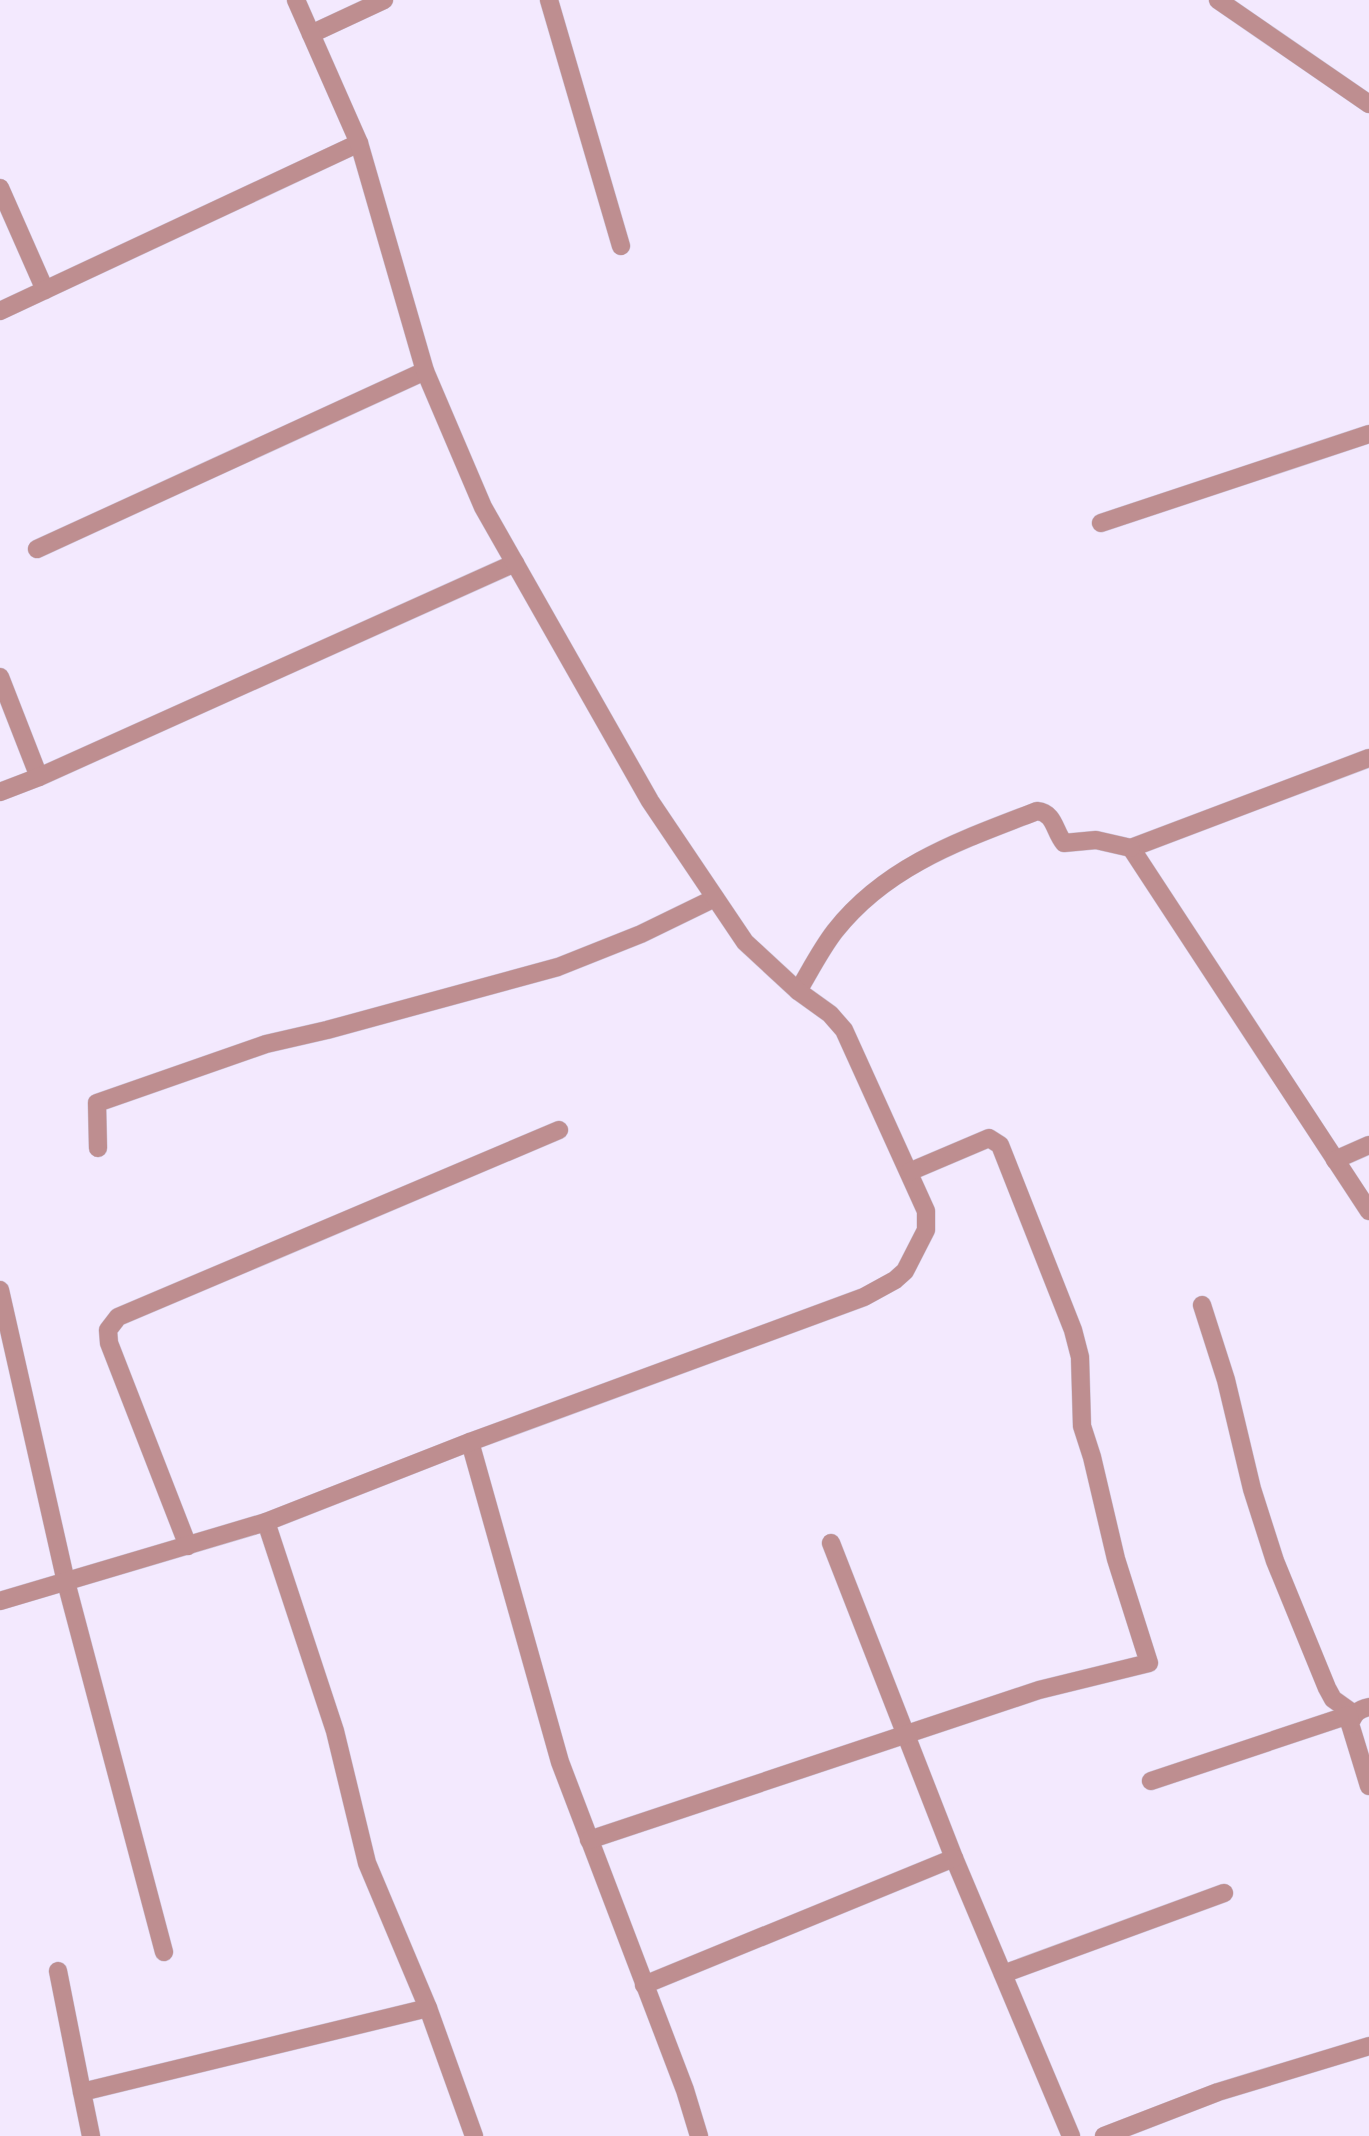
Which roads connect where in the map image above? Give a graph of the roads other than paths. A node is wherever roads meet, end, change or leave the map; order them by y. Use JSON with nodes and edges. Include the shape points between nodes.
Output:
{"nodes":[{"id":1,"x":296,"y":0,"type":"edge"},
{"id":2,"x":384,"y":0,"type":"edge"},
{"id":3,"x":549,"y":0,"type":"edge"},
{"id":4,"x":1218,"y":0,"type":"edge"},
{"id":5,"x":311,"y":34,"type":"junction"},
{"id":6,"x":1369,"y":104,"type":"edge"},
{"id":7,"x":359,"y":143,"type":"junction"},
{"id":8,"x":0,"y":188,"type":"edge"},
{"id":9,"x":621,"y":246,"type":"dead end"},
{"id":10,"x":45,"y":290,"type":"junction"},
{"id":11,"x":0,"y":311,"type":"edge"},
{"id":12,"x":425,"y":371,"type":"junction"},
{"id":13,"x":1369,"y":434,"type":"edge"},
{"id":14,"x":1101,"y":523,"type":"dead end"},
{"id":15,"x":37,"y":549,"type":"dead end"},
{"id":16,"x":515,"y":563,"type":"junction"},
{"id":17,"x":0,"y":677,"type":"edge"},
{"id":18,"x":1369,"y":758,"type":"edge"},
{"id":19,"x":39,"y":778,"type":"junction"},
{"id":20,"x":0,"y":792,"type":"edge"},
{"id":21,"x":1131,"y":848,"type":"junction"},
{"id":22,"x":715,"y":898,"type":"junction"},
{"id":23,"x":798,"y":991,"type":"junction"},
{"id":24,"x":559,"y":1130,"type":"dead end"},
{"id":25,"x":1369,"y":1145,"type":"edge"},
{"id":26,"x":98,"y":1148,"type":"dead end"},
{"id":27,"x":1335,"y":1160,"type":"junction"},
{"id":28,"x":909,"y":1172,"type":"junction"},
{"id":29,"x":1369,"y":1211,"type":"edge"},
{"id":30,"x":0,"y":1290,"type":"edge"},
{"id":31,"x":1202,"y":1305,"type":"dead end"},
{"id":32,"x":470,"y":1442,"type":"junction"},
{"id":33,"x":266,"y":1522,"type":"junction"},
{"id":34,"x":831,"y":1543,"type":"dead end"},
{"id":35,"x":188,"y":1546,"type":"junction"},
{"id":36,"x":66,"y":1582,"type":"junction"},
{"id":37,"x":0,"y":1601,"type":"edge"},
{"id":38,"x":1358,"y":1715,"type":"edge"},
{"id":39,"x":906,"y":1736,"type":"junction"},
{"id":40,"x":1151,"y":1781,"type":"dead end"},
{"id":41,"x":1369,"y":1786,"type":"edge"},
{"id":42,"x":589,"y":1840,"type":"junction"},
{"id":43,"x":954,"y":1858,"type":"junction"},
{"id":44,"x":1224,"y":1893,"type":"dead end"},
{"id":45,"x":164,"y":1952,"type":"dead end"},
{"id":46,"x":58,"y":1971,"type":"dead end"},
{"id":47,"x":1003,"y":1974,"type":"junction"},
{"id":48,"x":644,"y":1985,"type":"junction"},
{"id":49,"x":428,"y":2008,"type":"junction"},
{"id":50,"x":1369,"y":2046,"type":"edge"},
{"id":51,"x":82,"y":2092,"type":"junction"},
{"id":52,"x":91,"y":2136,"type":"edge"},
{"id":53,"x":474,"y":2136,"type":"edge"},
{"id":54,"x":699,"y":2136,"type":"edge"},
{"id":55,"x":1071,"y":2136,"type":"edge"},
{"id":56,"x":1104,"y":2136,"type":"edge"}],
"edges":[{"from":1,"to":5,"type":"street"},
{"from":2,"to":5,"type":"street"},
{"from":3,"to":9,"type":"street"},
{"from":4,"to":6,"type":"street"},
{"from":5,"to":7,"type":"street"},
{"from":7,"to":10,"type":"street"},
{"from":7,"to":12,"type":"street"},
{"from":8,"to":10,"type":"street"},
{"from":10,"to":11,"type":"street"},
{"from":12,"to":15,"type":"street"},
{"from":12,"to":16,"type":"street","via":[[483,507]]},
{"from":13,"to":14,"type":"street"},
{"from":16,"to":19,"type":"street"},
{"from":16,"to":22,"type":"street","via":[[650,801]]},
{"from":17,"to":19,"type":"street"},
{"from":18,"to":21,"type":"street"},
{"from":19,"to":20,"type":"street"},
{"from":21,"to":23,"type":"street","via":[[1096,840],[1064,843],[1050,816],[1037,811],[946,846],[871,895],[835,931]]},
{"from":21,"to":27,"type":"street"},
{"from":22,"to":23,"type":"street","via":[[745,942]]},
{"from":22,"to":26,"type":"street","via":[[558,967],[266,1044],[97,1103]]},
{"from":23,"to":28,"type":"street","via":[[844,1030]]},
{"from":24,"to":35,"type":"street","via":[[118,1317],[108,1330],[109,1343]]},
{"from":25,"to":27,"type":"street"},
{"from":27,"to":29,"type":"street"},
{"from":28,"to":32,"type":"street","via":[[926,1211],[926,1230],[905,1271],[895,1280],[864,1297]]},
{"from":28,"to":39,"type":"street","via":[[989,1138],[1000,1145],[1073,1329],[1080,1357],[1082,1426],[1149,1663],[1039,1690]]},
{"from":30,"to":36,"type":"street"},
{"from":31,"to":38,"type":"street","via":[[1275,1561],[1327,1688],[1333,1699]]},
{"from":32,"to":33,"type":"street"},
{"from":32,"to":42,"type":"street","via":[[559,1762]]},
{"from":33,"to":35,"type":"street"},
{"from":33,"to":49,"type":"street","via":[[335,1731],[367,1863]]},
{"from":34,"to":39,"type":"street"},
{"from":35,"to":36,"type":"street"},
{"from":36,"to":37,"type":"street"},
{"from":36,"to":45,"type":"street"},
{"from":38,"to":40,"type":"street"},
{"from":38,"to":41,"type":"street"},
{"from":39,"to":42,"type":"street"},
{"from":39,"to":43,"type":"street"},
{"from":42,"to":48,"type":"street"},
{"from":43,"to":47,"type":"street"},
{"from":43,"to":48,"type":"street"},
{"from":44,"to":47,"type":"street"},
{"from":46,"to":51,"type":"street"},
{"from":47,"to":55,"type":"street"},
{"from":48,"to":54,"type":"street"},
{"from":49,"to":51,"type":"street"},
{"from":49,"to":53,"type":"street"},
{"from":50,"to":56,"type":"street","via":[[1218,2092]]},
{"from":51,"to":52,"type":"street"}]}
